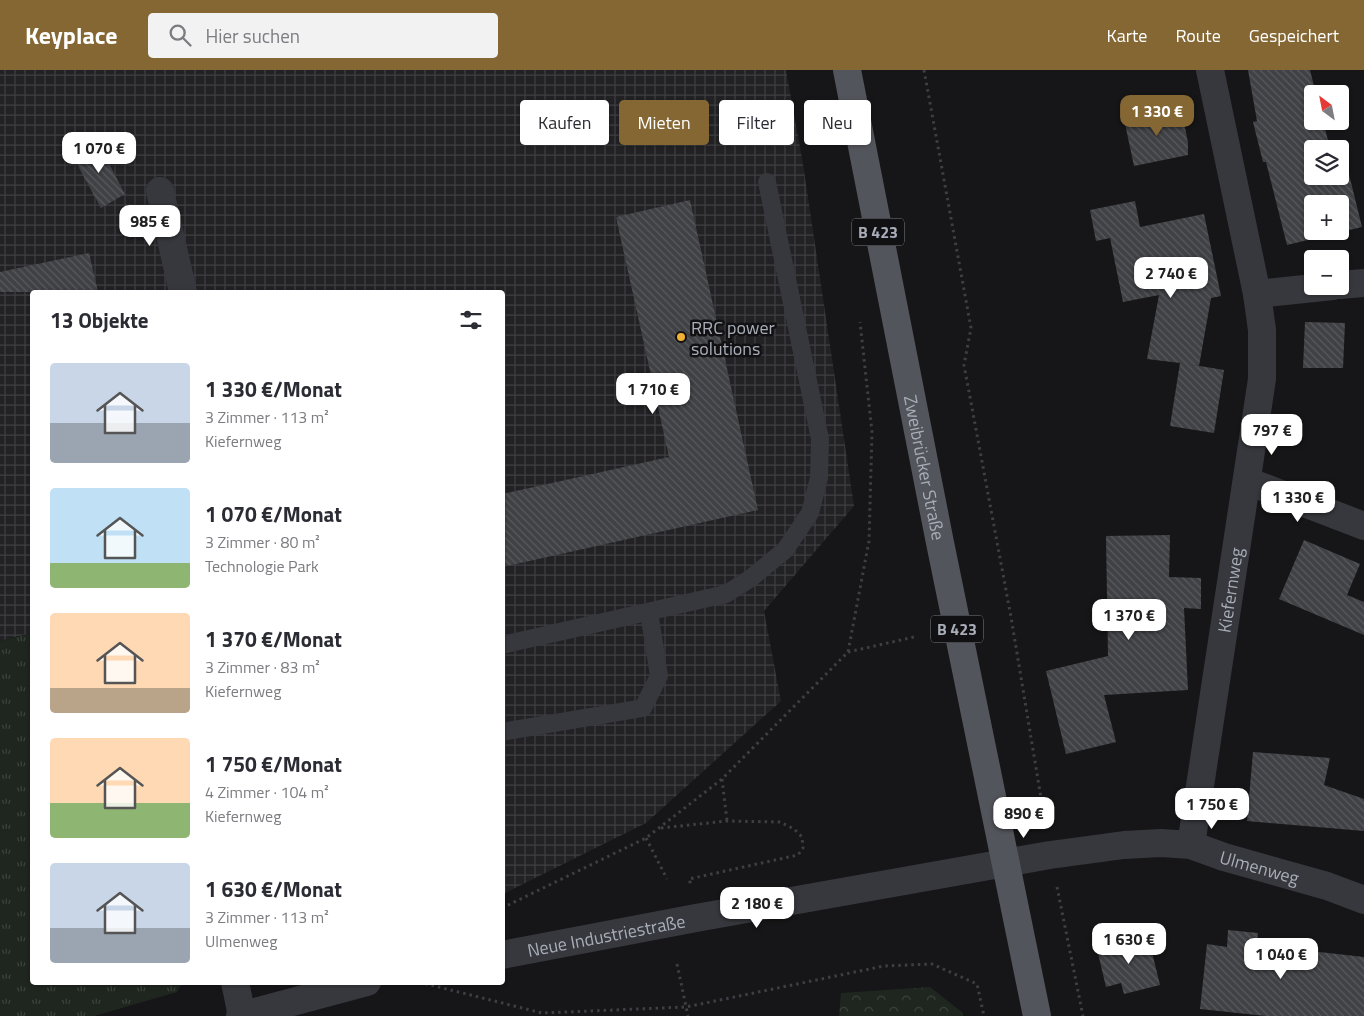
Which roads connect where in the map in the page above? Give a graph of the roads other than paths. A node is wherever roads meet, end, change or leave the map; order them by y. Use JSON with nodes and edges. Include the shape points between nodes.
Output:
{"nodes":[{"id":1,"x":847,"y":70,"type":"edge"},
{"id":2,"x":1210,"y":70,"type":"edge"},
{"id":3,"x":766,"y":182,"type":"dead end"},
{"id":4,"x":160,"y":191,"type":"dead end"},
{"id":5,"x":1364,"y":283,"type":"edge"},
{"id":6,"x":1349,"y":285,"type":"edge"},
{"id":7,"x":1304,"y":289,"type":"edge"},
{"id":8,"x":183,"y":290,"type":"edge"},
{"id":9,"x":1257,"y":294,"type":"junction"},
{"id":10,"x":1247,"y":481,"type":"junction"},
{"id":11,"x":1364,"y":526,"type":"edge"},
{"id":12,"x":649,"y":612,"type":"junction"},
{"id":13,"x":505,"y":644,"type":"edge"},
{"id":14,"x":505,"y":731,"type":"edge"},
{"id":15,"x":1191,"y":845,"type":"junction"},
{"id":16,"x":1005,"y":864,"type":"junction"},
{"id":17,"x":1364,"y":900,"type":"edge"},
{"id":18,"x":505,"y":954,"type":"edge"},
{"id":19,"x":236,"y":985,"type":"edge"},
{"id":20,"x":356,"y":985,"type":"edge"},
{"id":21,"x":241,"y":1016,"type":"edge"},
{"id":22,"x":1038,"y":1016,"type":"edge"}],
"edges":[{"from":1,"to":16,"type":"main road","name":"Zweibrücker Straße","number":"B 423"},
{"from":2,"to":9,"type":"street","name":"Kiefernweg"},
{"from":3,"to":12,"type":"lane","via":[[820,439],[819,478],[810,513],[785,550],[726,594]]},
{"from":4,"to":8,"type":"street"},
{"from":5,"to":6,"type":"street"},
{"from":7,"to":9,"type":"street"},
{"from":9,"to":10,"type":"street","name":"Kiefernweg","via":[[1262,330],[1262,379]]},
{"from":10,"to":11,"type":"street"},
{"from":10,"to":15,"type":"street","name":"Kiefernweg"},
{"from":12,"to":13,"type":"lane"},
{"from":12,"to":14,"type":"lane","via":[[659,676],[643,708]]},
{"from":15,"to":16,"type":"street","name":"Ulmenweg","via":[[1124,845]]},
{"from":15,"to":17,"type":"street","name":"Ulmenweg"},
{"from":16,"to":18,"type":"street","name":"Neue Industriestraße"},
{"from":16,"to":22,"type":"main road","number":"B 423"},
{"from":19,"to":21,"type":"street"},
{"from":20,"to":21,"type":"street"}]}
